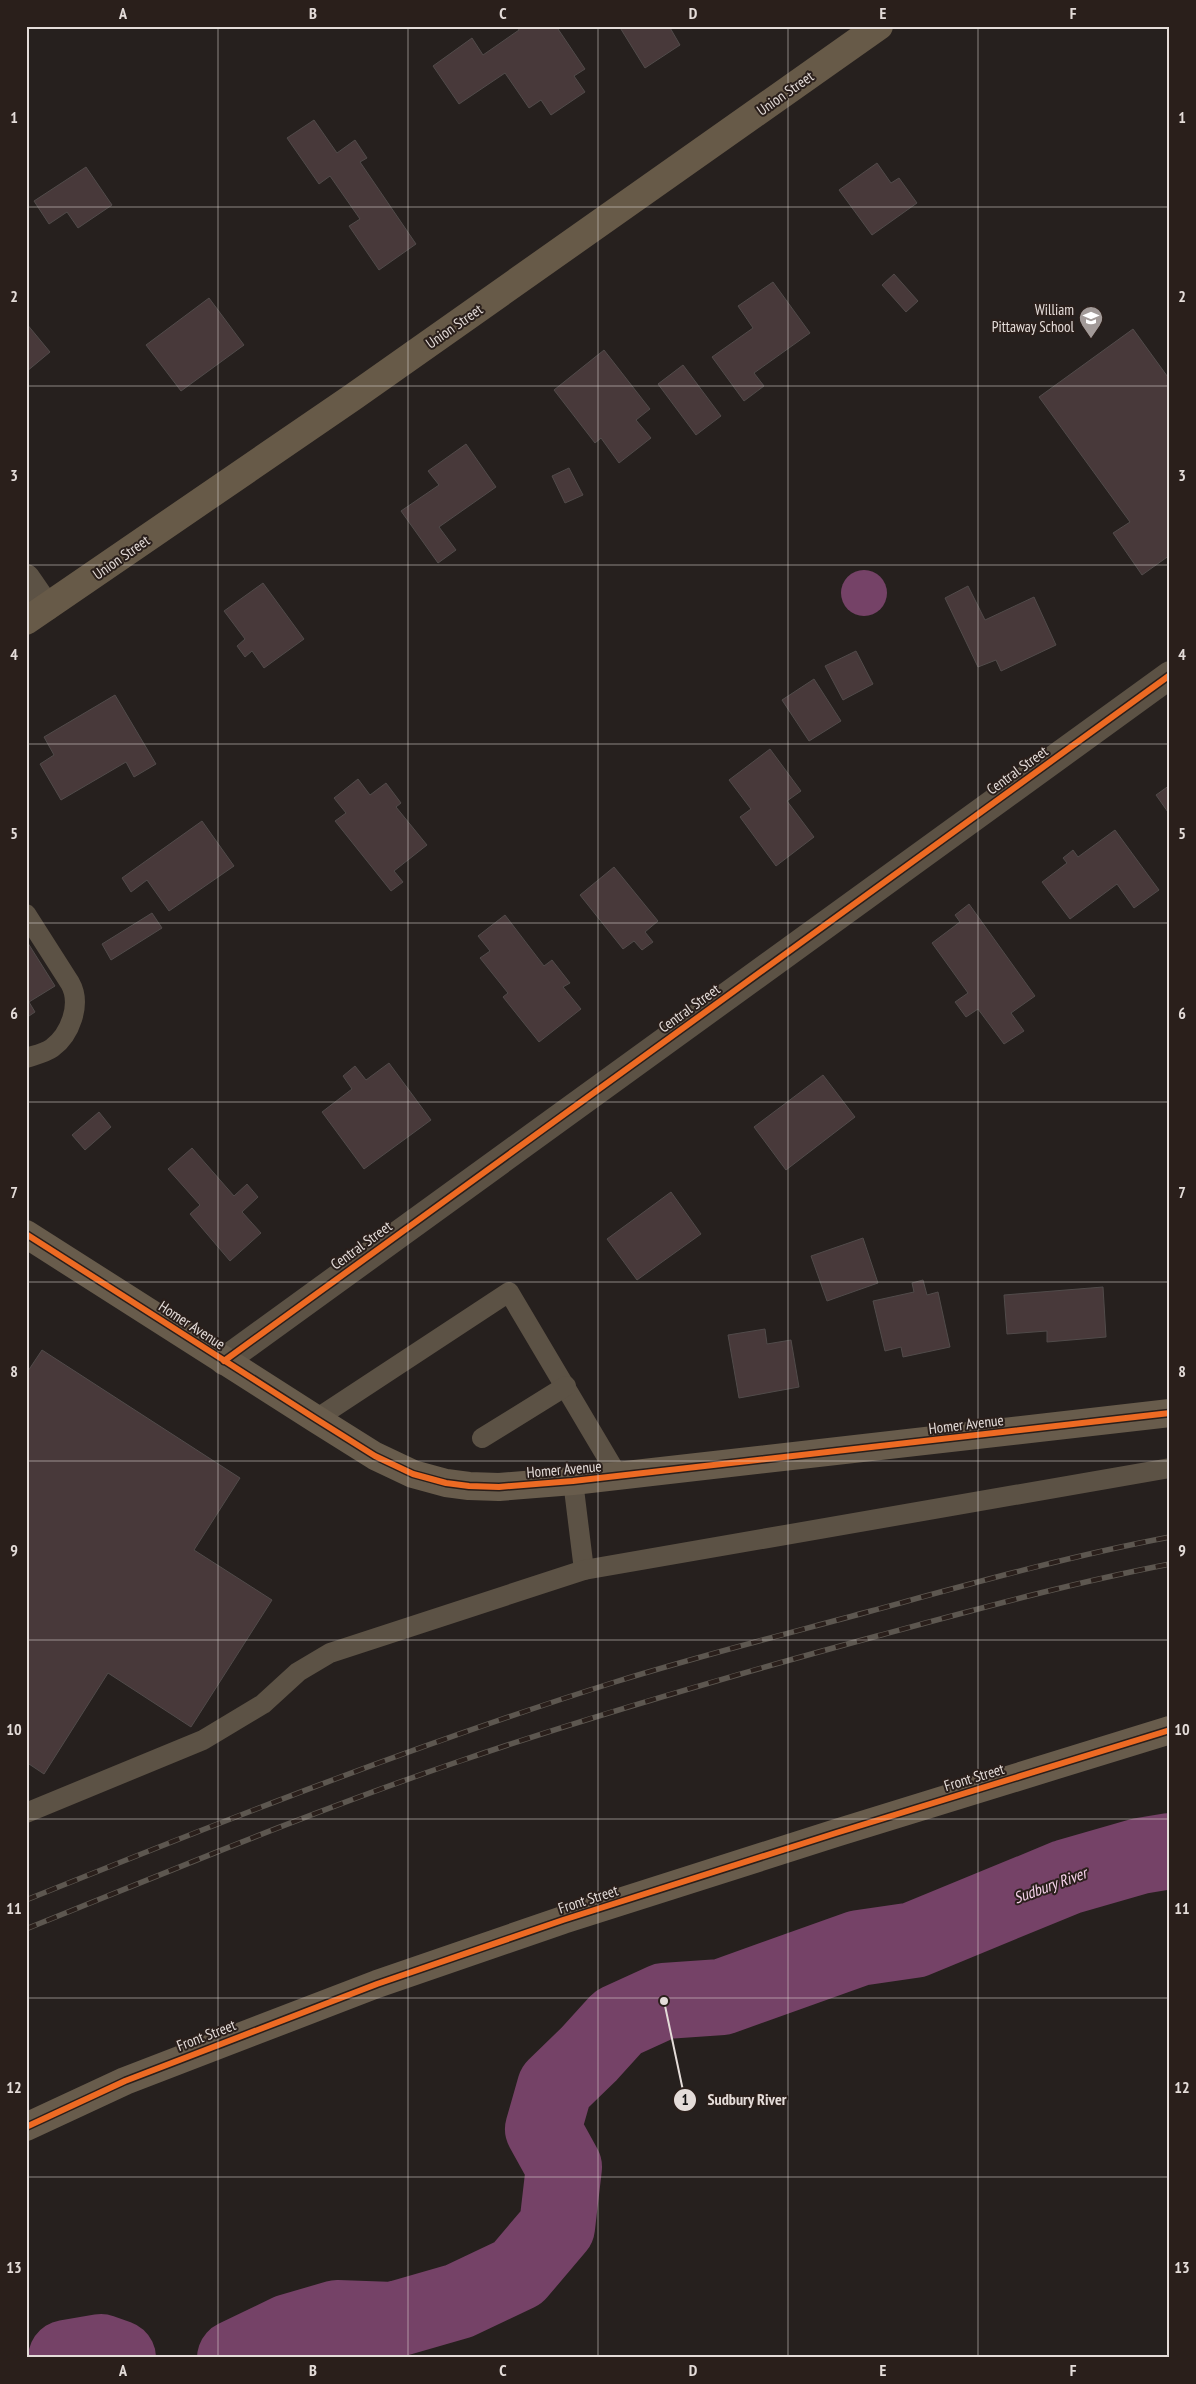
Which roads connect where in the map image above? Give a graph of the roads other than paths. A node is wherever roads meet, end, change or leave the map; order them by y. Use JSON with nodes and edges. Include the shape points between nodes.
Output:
{"nodes":[{"id":1,"x":879,"y":26,"type":"edge"},
{"id":2,"x":26,"y":578,"type":"edge"},
{"id":3,"x":36,"y":614,"type":"edge"},
{"id":4,"x":1170,"y":675,"type":"edge"},
{"id":5,"x":26,"y":914,"type":"edge"},
{"id":6,"x":26,"y":1058,"type":"edge"},
{"id":7,"x":26,"y":1234,"type":"edge"},
{"id":8,"x":224,"y":1360,"type":"junction"},
{"id":9,"x":566,"y":1386,"type":"junction"},
{"id":10,"x":1170,"y":1413,"type":"edge"},
{"id":11,"x":316,"y":1420,"type":"junction"},
{"id":12,"x":482,"y":1438,"type":"dead end"},
{"id":13,"x":1170,"y":1468,"type":"edge"},
{"id":14,"x":618,"y":1476,"type":"junction"},
{"id":15,"x":573,"y":1481,"type":"junction"},
{"id":16,"x":584,"y":1570,"type":"junction"},
{"id":17,"x":1170,"y":1730,"type":"edge"},
{"id":18,"x":26,"y":1813,"type":"edge"},
{"id":19,"x":26,"y":2126,"type":"edge"}],
"edges":[{"from":1,"to":3,"type":"main road","name":"Union Street","via":[[353,397]]},
{"from":2,"to":3,"type":"street"},
{"from":4,"to":8,"type":"street","name":"Central Street"},
{"from":5,"to":6,"type":"lane","via":[[75,994],[72,1018],[59,1042],[46,1052]]},
{"from":7,"to":8,"type":"street","name":"Homer Avenue"},
{"from":8,"to":11,"type":"street","name":"Homer Avenue"},
{"from":9,"to":11,"type":"lane","via":[[509,1292]]},
{"from":9,"to":12,"type":"lane"},
{"from":9,"to":14,"type":"lane"},
{"from":10,"to":14,"type":"street","name":"Homer Avenue"},
{"from":11,"to":15,"type":"street","name":"Homer Avenue","via":[[389,1462],[414,1474],[446,1483],[499,1487]]},
{"from":13,"to":16,"type":"lane"},
{"from":14,"to":15,"type":"street","name":"Homer Avenue"},
{"from":15,"to":16,"type":"lane"},
{"from":16,"to":18,"type":"lane","via":[[330,1653],[298,1672],[263,1704],[203,1740]]},
{"from":17,"to":19,"type":"street","name":"Front Street","via":[[563,1920],[377,1984],[125,2081]]}]}
